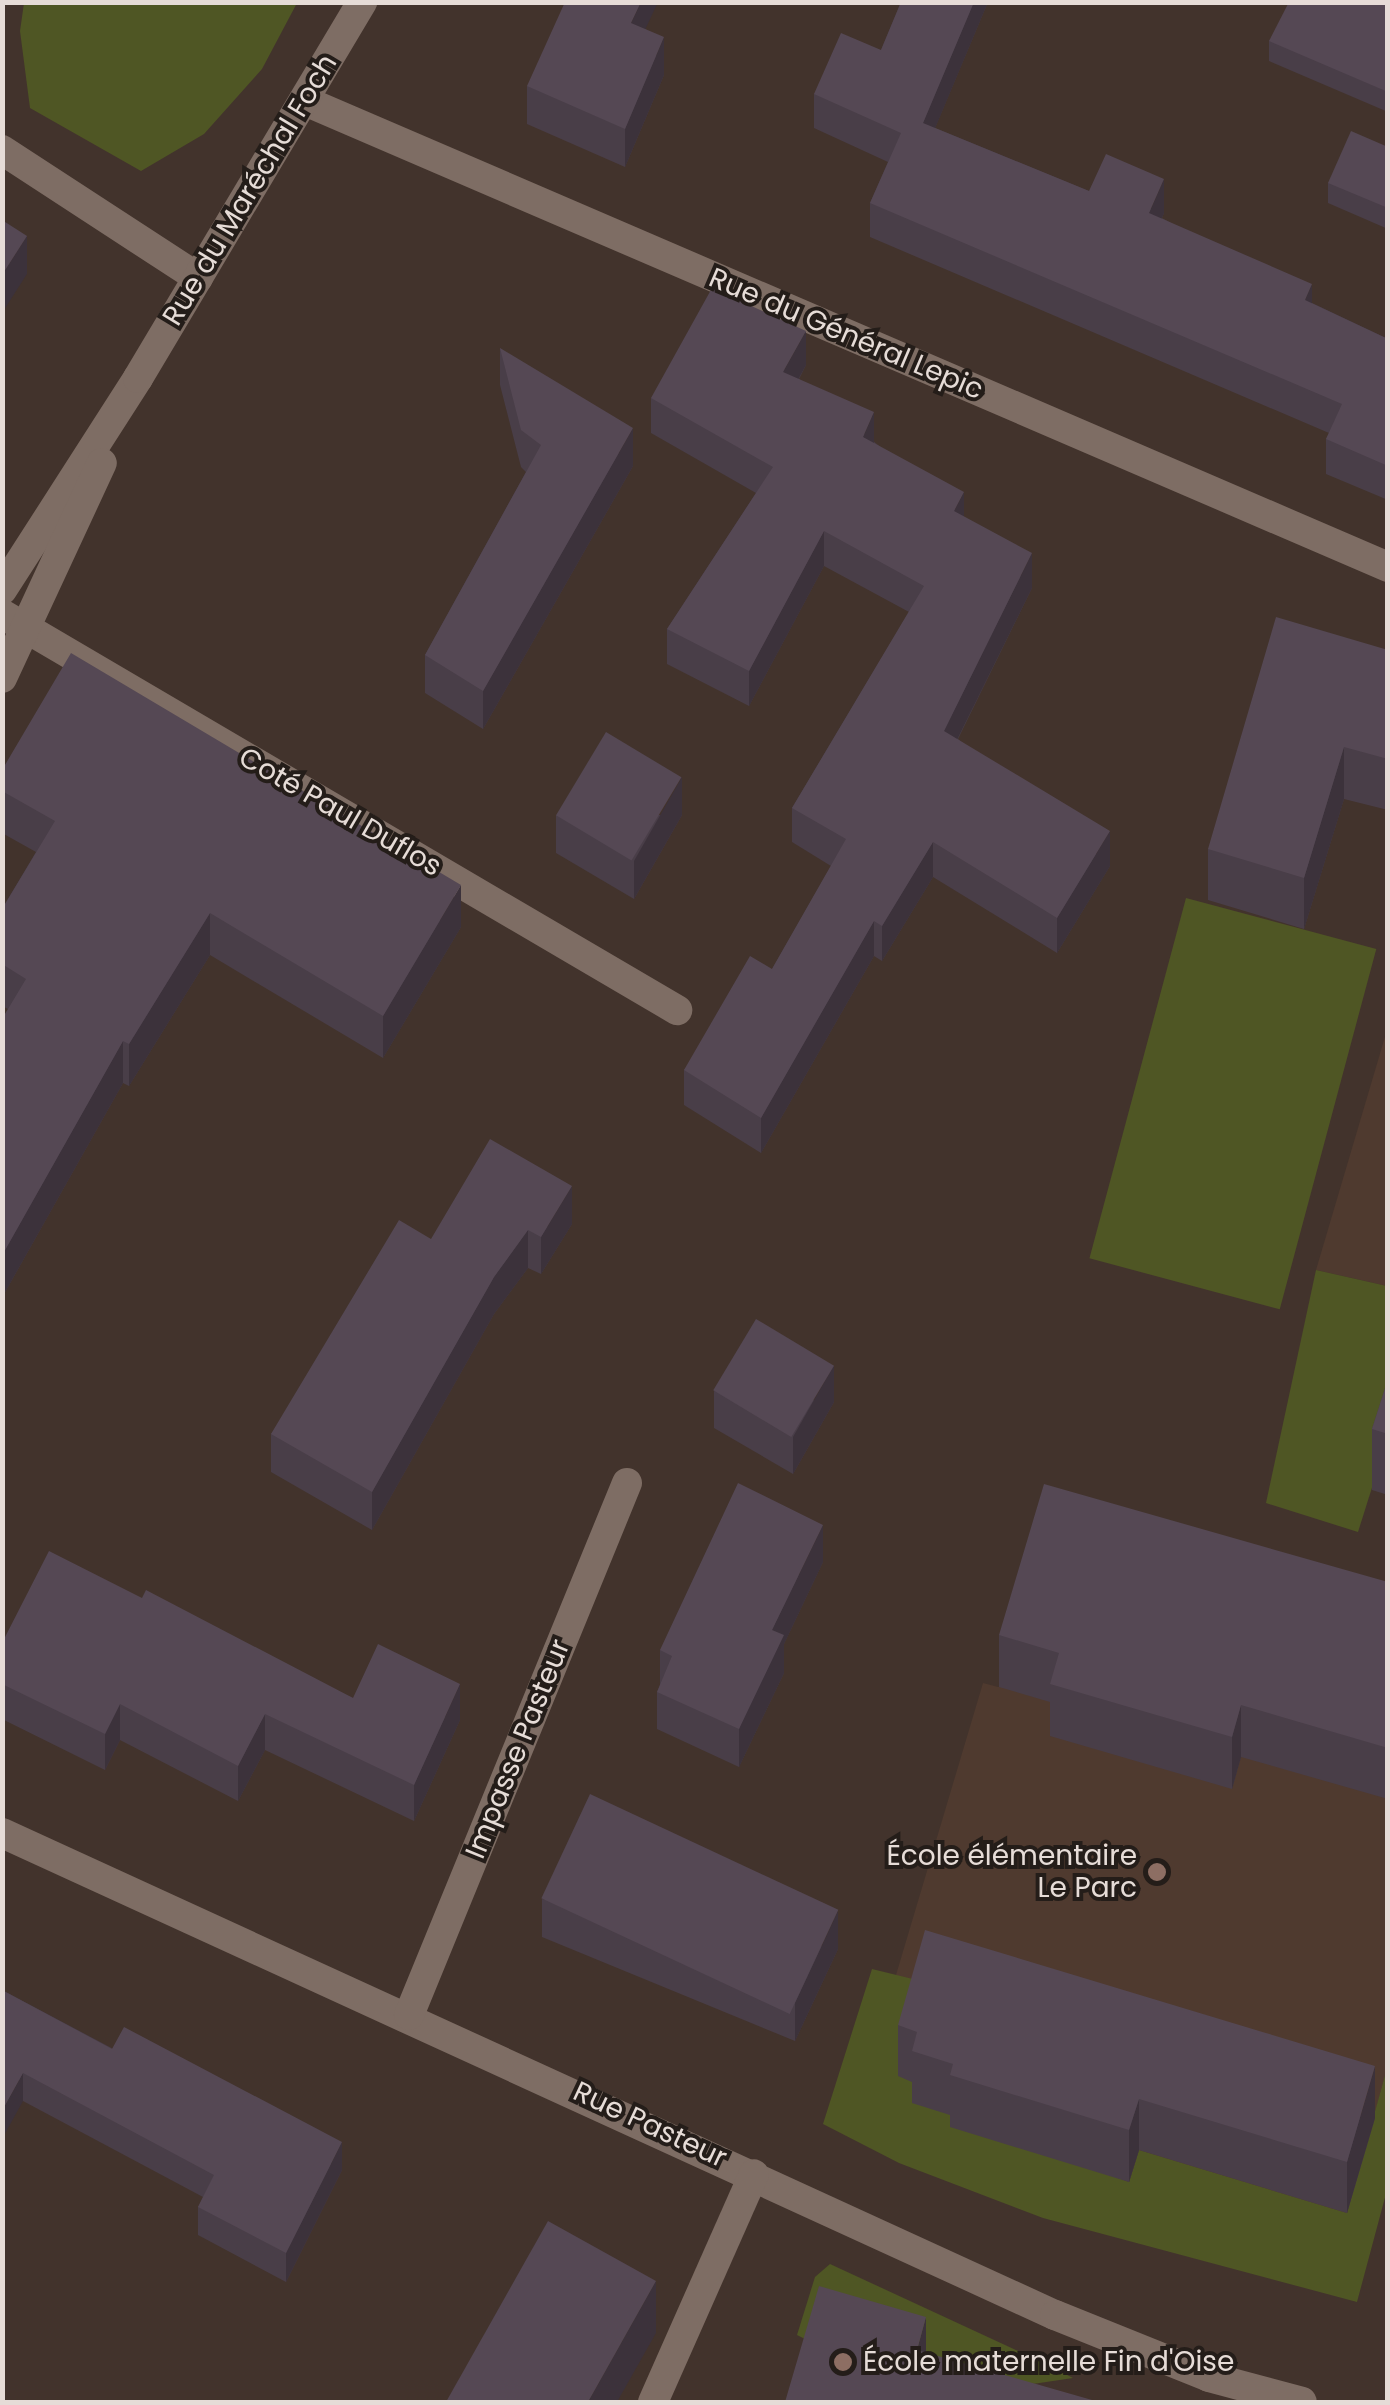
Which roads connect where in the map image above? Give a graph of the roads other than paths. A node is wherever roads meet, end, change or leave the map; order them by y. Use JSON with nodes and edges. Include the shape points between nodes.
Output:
{"nodes":[{"id":1,"x":362,"y":2,"type":"edge"},
{"id":2,"x":306,"y":101,"type":"junction"},
{"id":3,"x":2,"y":150,"type":"edge"},
{"id":4,"x":198,"y":278,"type":"junction"},
{"id":5,"x":138,"y":378,"type":"junction"},
{"id":6,"x":1388,"y":566,"type":"edge"},
{"id":7,"x":2,"y":590,"type":"edge"},
{"id":8,"x":2,"y":614,"type":"edge"},
{"id":9,"x":30,"y":629,"type":"junction"},
{"id":10,"x":2,"y":678,"type":"edge"},
{"id":11,"x":677,"y":1010,"type":"dead end"},
{"id":12,"x":627,"y":1483,"type":"dead end"},
{"id":13,"x":2,"y":1833,"type":"edge"},
{"id":14,"x":409,"y":2015,"type":"junction"},
{"id":15,"x":754,"y":2174,"type":"junction"},
{"id":16,"x":652,"y":2402,"type":"edge"},
{"id":17,"x":1302,"y":2402,"type":"edge"}],
"edges":[{"from":1,"to":2,"type":"street","name":"Rue du Maréchal Foch"},
{"from":2,"to":4,"type":"street","name":"Rue du Maréchal Foch"},
{"from":2,"to":6,"type":"street","name":"Rue du Général Lepic"},
{"from":3,"to":4,"type":"street"},
{"from":4,"to":5,"type":"street","name":"Rue du Maréchal Foch"},
{"from":5,"to":7,"type":"street","name":"Rue du Maréchal Foch"},
{"from":5,"to":9,"type":"street","name":"Rue du Maréchal Foch"},
{"from":8,"to":9,"type":"street","name":"Coté Paul Duflos"},
{"from":9,"to":10,"type":"street","name":"Rue du Maréchal Foch"},
{"from":9,"to":11,"type":"street","name":"Coté Paul Duflos"},
{"from":12,"to":14,"type":"street","name":"Impasse Pasteur"},
{"from":13,"to":14,"type":"street","name":"Rue Pasteur"},
{"from":14,"to":15,"type":"street","name":"Rue Pasteur"},
{"from":15,"to":16,"type":"street"},
{"from":15,"to":17,"type":"street","name":"Rue Pasteur","via":[[1134,2348]]}]}
